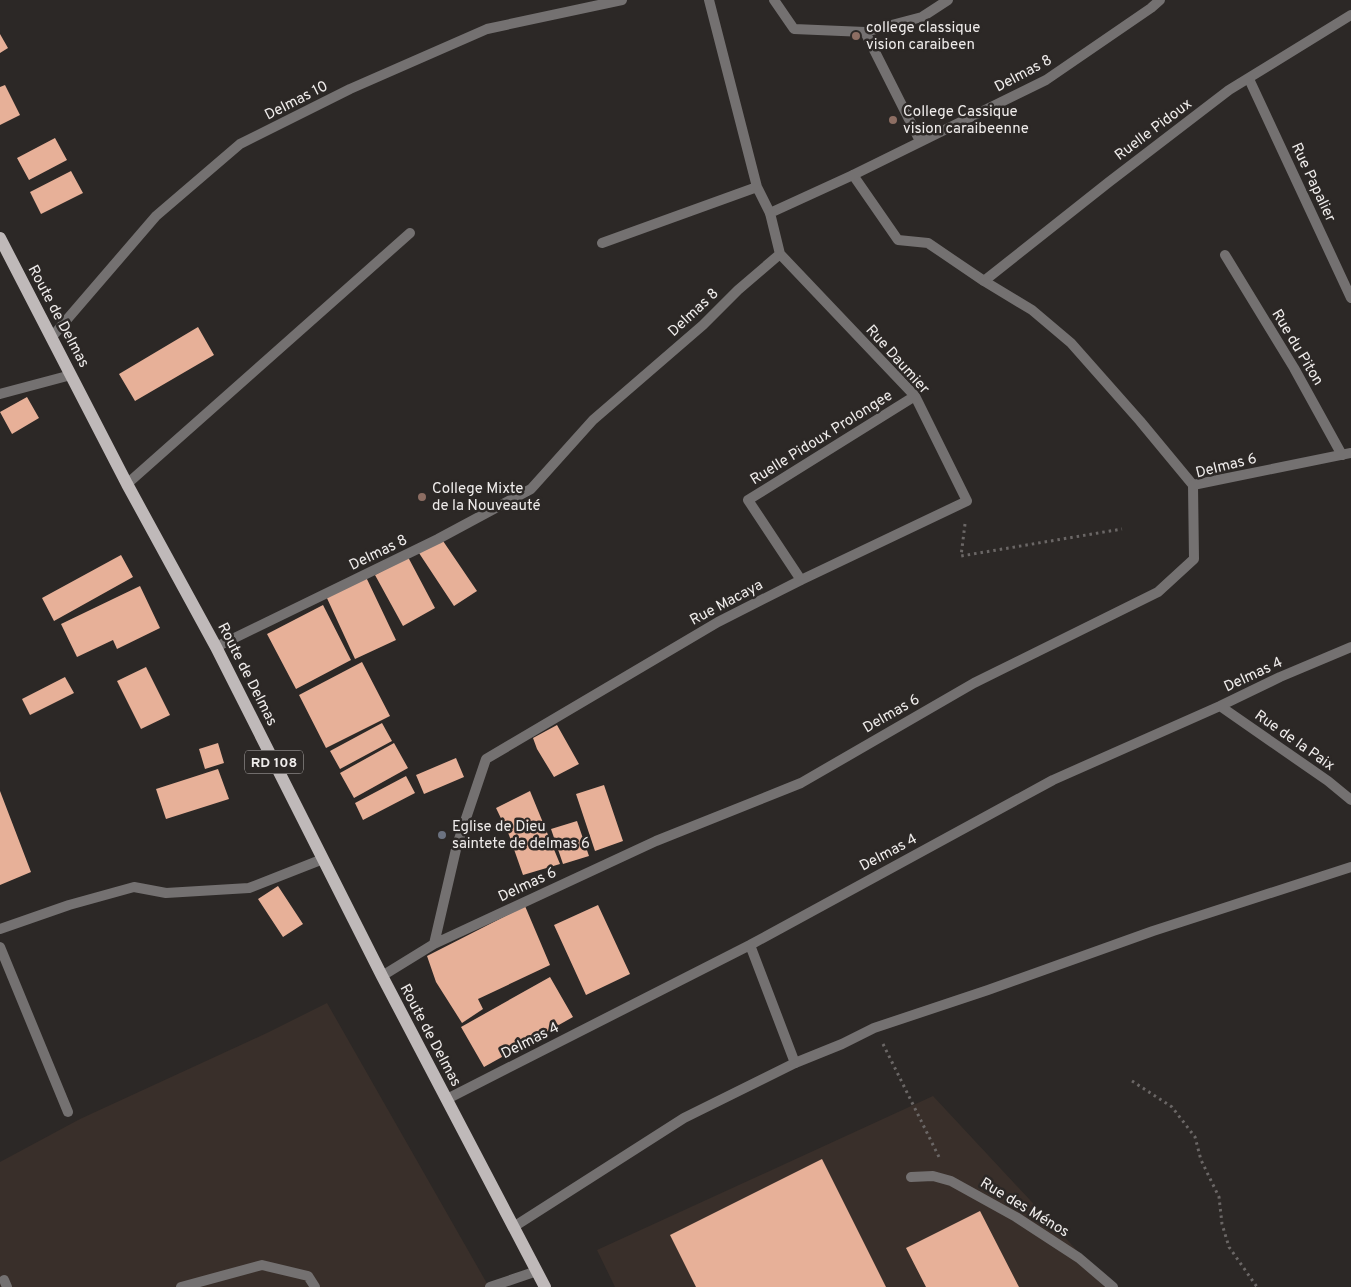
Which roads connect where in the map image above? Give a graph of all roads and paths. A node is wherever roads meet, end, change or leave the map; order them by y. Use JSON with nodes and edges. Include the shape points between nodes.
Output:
{"nodes":[{"id":1,"x":622,"y":0,"type":"edge"},
{"id":2,"x":708,"y":0,"type":"edge"},
{"id":3,"x":774,"y":0,"type":"edge"},
{"id":4,"x":948,"y":0,"type":"edge"},
{"id":5,"x":1160,"y":0,"type":"edge"},
{"id":6,"x":1351,"y":15,"type":"edge"},
{"id":7,"x":865,"y":32,"type":"junction"},
{"id":8,"x":1249,"y":78,"type":"junction"},
{"id":9,"x":920,"y":141,"type":"junction"},
{"id":10,"x":853,"y":175,"type":"junction"},
{"id":11,"x":756,"y":188,"type":"junction"},
{"id":12,"x":770,"y":213,"type":"junction"},
{"id":13,"x":410,"y":233,"type":"dead end"},
{"id":14,"x":0,"y":238,"type":"edge"},
{"id":15,"x":602,"y":243,"type":"dead end"},
{"id":16,"x":780,"y":254,"type":"junction"},
{"id":17,"x":1225,"y":255,"type":"dead end"},
{"id":18,"x":984,"y":281,"type":"junction"},
{"id":19,"x":1351,"y":298,"type":"edge"},
{"id":20,"x":51,"y":338,"type":"junction"},
{"id":21,"x":71,"y":375,"type":"junction"},
{"id":22,"x":0,"y":394,"type":"edge"},
{"id":23,"x":915,"y":396,"type":"junction"},
{"id":24,"x":1347,"y":454,"type":"edge"},
{"id":25,"x":127,"y":484,"type":"junction"},
{"id":26,"x":1193,"y":485,"type":"junction"},
{"id":27,"x":967,"y":501,"type":"junction"},
{"id":28,"x":1122,"y":529,"type":"dead end"},
{"id":29,"x":801,"y":580,"type":"junction"},
{"id":30,"x":216,"y":647,"type":"junction"},
{"id":31,"x":1351,"y":647,"type":"edge"},
{"id":32,"x":1220,"y":706,"type":"junction"},
{"id":33,"x":1351,"y":800,"type":"edge"},
{"id":34,"x":323,"y":859,"type":"junction"},
{"id":35,"x":1351,"y":868,"type":"edge"},
{"id":36,"x":0,"y":930,"type":"edge"},
{"id":37,"x":434,"y":944,"type":"junction"},
{"id":38,"x":750,"y":945,"type":"junction"},
{"id":39,"x":0,"y":947,"type":"edge"},
{"id":40,"x":382,"y":976,"type":"junction"},
{"id":41,"x":874,"y":1028,"type":"junction"},
{"id":42,"x":794,"y":1063,"type":"junction"},
{"id":43,"x":1132,"y":1081,"type":"dead end"},
{"id":44,"x":447,"y":1099,"type":"junction"},
{"id":45,"x":68,"y":1112,"type":"dead end"},
{"id":46,"x":911,"y":1177,"type":"dead end"},
{"id":47,"x":951,"y":1181,"type":"junction"},
{"id":48,"x":514,"y":1226,"type":"junction"},
{"id":49,"x":537,"y":1271,"type":"junction"},
{"id":50,"x":181,"y":1287,"type":"edge"},
{"id":51,"x":315,"y":1287,"type":"edge"},
{"id":52,"x":490,"y":1287,"type":"edge"},
{"id":53,"x":545,"y":1287,"type":"edge"},
{"id":54,"x":1113,"y":1287,"type":"edge"},
{"id":55,"x":1257,"y":1287,"type":"edge"}],
"edges":[{"from":1,"to":20,"type":"street","name":"Delmas 10","via":[[487,29],[350,89],[240,144],[156,216]]},
{"from":2,"to":11,"type":"street"},
{"from":3,"to":7,"type":"street","via":[[794,30]]},
{"from":4,"to":7,"type":"street","via":[[922,17]]},
{"from":5,"to":9,"type":"street","name":"Delmas 8","via":[[1046,80]]},
{"from":6,"to":8,"type":"street","name":"Ruelle Pidoux"},
{"from":7,"to":9,"type":"street"},
{"from":8,"to":18,"type":"street","name":"Ruelle Pidoux","via":[[1109,182]]},
{"from":8,"to":19,"type":"street","name":"Rue Papalier"},
{"from":9,"to":10,"type":"street","name":"Delmas 8"},
{"from":10,"to":12,"type":"street","name":"Delmas 8"},
{"from":10,"to":18,"type":"street","via":[[898,240],[928,243]]},
{"from":11,"to":12,"type":"street"},
{"from":11,"to":15,"type":"street"},
{"from":12,"to":16,"type":"street"},
{"from":13,"to":25,"type":"street"},
{"from":14,"to":20,"type":"main road","name":"Route de Delmas","number":"RD 108"},
{"from":16,"to":23,"type":"street","name":"Rue Daumier"},
{"from":16,"to":30,"type":"street","name":"Delmas 8","via":[[593,420],[531,489],[438,539]]},
{"from":17,"to":24,"type":"street","name":"Rue du Piton"},
{"from":18,"to":26,"type":"street","via":[[1032,310],[1071,343]]},
{"from":20,"to":21,"type":"main road","name":"Route de Delmas","number":"RD 108"},
{"from":21,"to":22,"type":"street"},
{"from":21,"to":25,"type":"main road","name":"Route de Delmas","number":"RD 108"},
{"from":23,"to":27,"type":"street","name":"Rue Daumier"},
{"from":23,"to":29,"type":"street","name":"Ruelle Pidoux Prolongee","via":[[748,500]]},
{"from":24,"to":26,"type":"street","name":"Delmas 6"},
{"from":25,"to":30,"type":"main road","name":"Route de Delmas","number":"RD 108"},
{"from":26,"to":37,"type":"street","name":"Delmas 6","via":[[1194,560],[1158,592],[974,683],[801,783],[656,841]]},
{"from":27,"to":28,"type":"path","via":[[961,556]]},
{"from":27,"to":29,"type":"street","name":"Rue Macaya"},
{"from":29,"to":37,"type":"street","name":"Rue Macaya","via":[[718,622],[486,759],[457,845]]},
{"from":30,"to":34,"type":"main road","name":"Route de Delmas","number":"RD 108"},
{"from":31,"to":32,"type":"street","name":"Delmas 4"},
{"from":32,"to":33,"type":"street","name":"Rue de la Paix"},
{"from":32,"to":38,"type":"street","name":"Delmas 4","via":[[1053,780]]},
{"from":34,"to":36,"type":"street","via":[[249,888],[166,893],[134,887]]},
{"from":34,"to":40,"type":"main road","name":"Route de Delmas","number":"RD 108"},
{"from":35,"to":41,"type":"street","via":[[1153,931]]},
{"from":37,"to":40,"type":"street","name":"Delmas 6"},
{"from":38,"to":42,"type":"street"},
{"from":38,"to":44,"type":"street","name":"Delmas 4"},
{"from":39,"to":45,"type":"street"},
{"from":40,"to":44,"type":"main road","name":"Route de Delmas","number":"RD 108"},
{"from":41,"to":42,"type":"street"},
{"from":41,"to":47,"type":"path"},
{"from":42,"to":48,"type":"street","via":[[684,1118]]},
{"from":43,"to":55,"type":"path","via":[[1172,1107],[1194,1137],[1219,1196],[1229,1247]]},
{"from":44,"to":48,"type":"main road","name":"Route de Delmas","number":"RD 108"},
{"from":46,"to":47,"type":"street","name":"Rue des Ménos","via":[[933,1176]]},
{"from":47,"to":54,"type":"street","name":"Rue des Ménos","via":[[1016,1217],[1071,1253]]},
{"from":48,"to":49,"type":"main road","name":"Route de Delmas","number":"RD 108"},
{"from":49,"to":52,"type":"street"},
{"from":49,"to":53,"type":"main road","name":"Route de Delmas","number":"RD 108"},
{"from":50,"to":51,"type":"street","via":[[262,1265],[308,1276]]}]}
